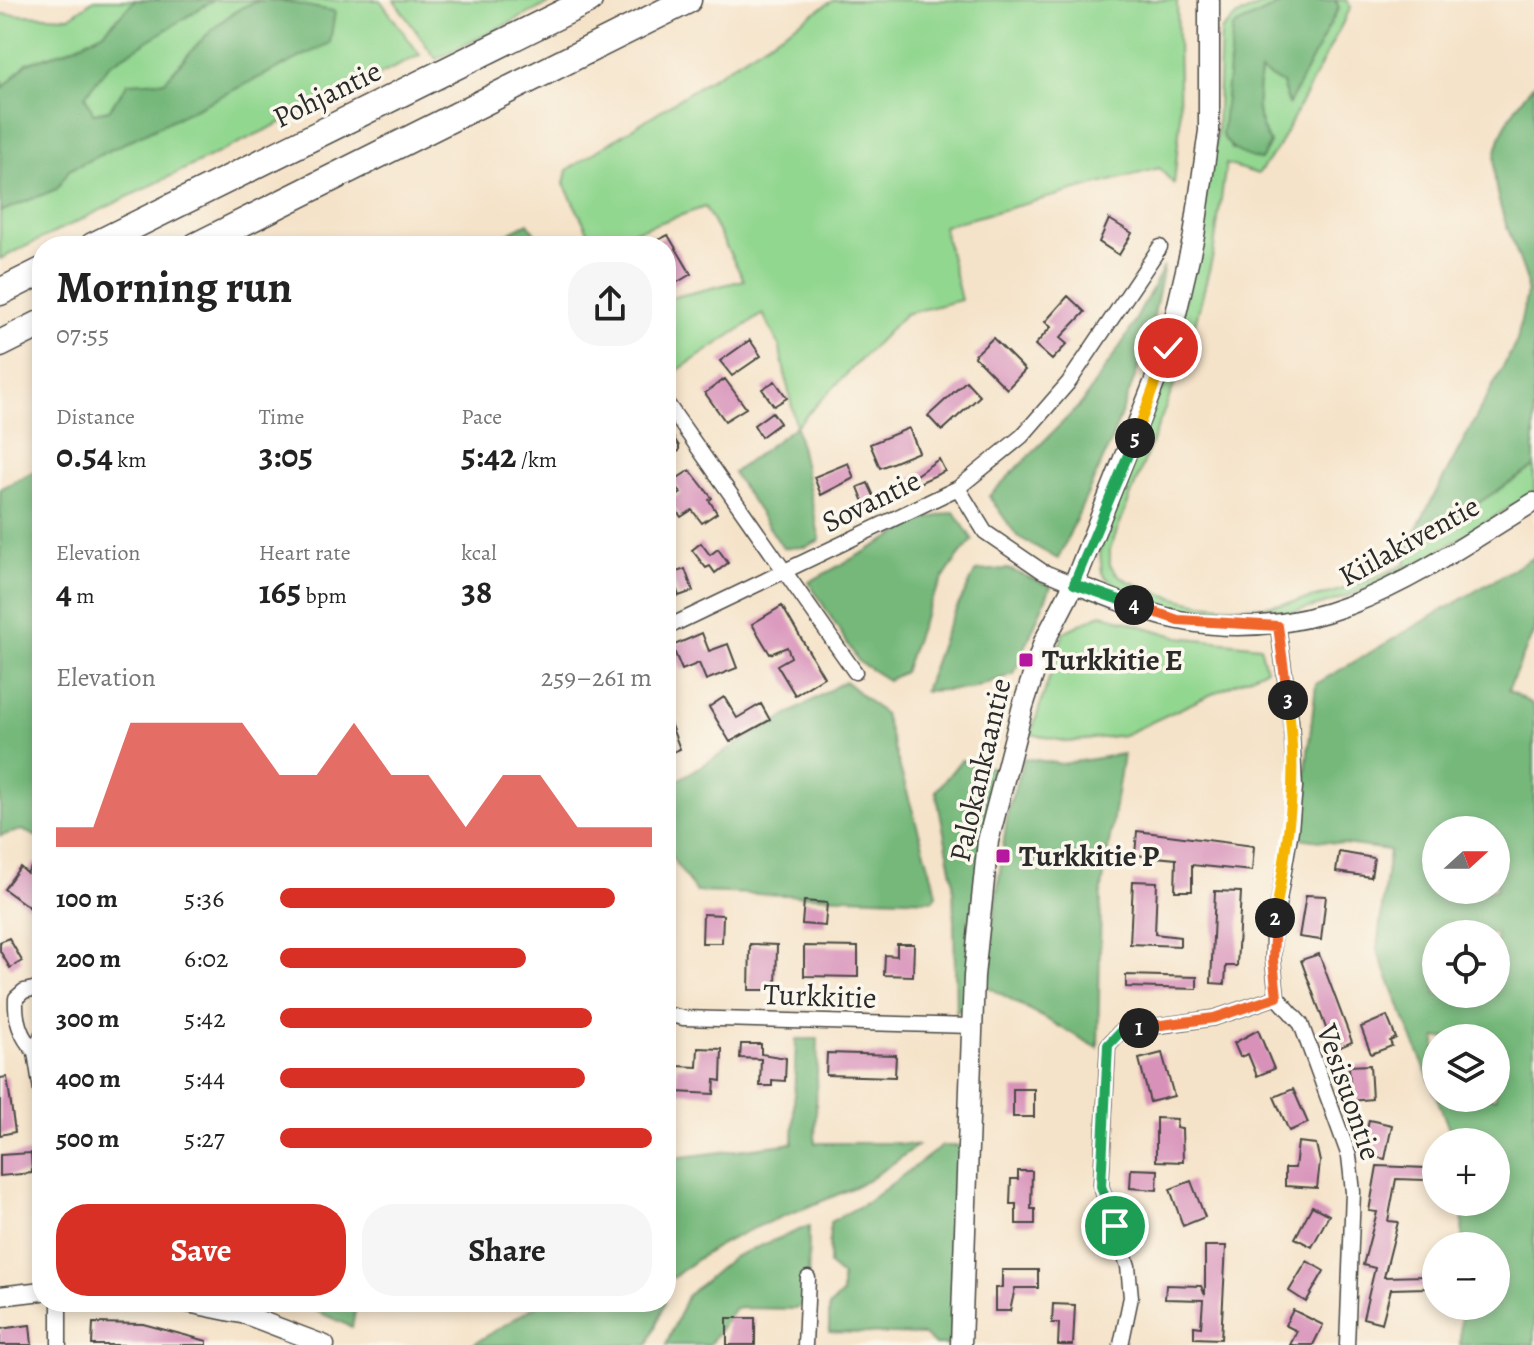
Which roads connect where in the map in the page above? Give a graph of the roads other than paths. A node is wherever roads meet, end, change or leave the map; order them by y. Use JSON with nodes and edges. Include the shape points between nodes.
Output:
{"nodes":[{"id":1,"x":589,"y":0,"type":"edge"},
{"id":2,"x":688,"y":0,"type":"edge"},
{"id":3,"x":1209,"y":0,"type":"edge"},
{"id":4,"x":113,"y":236,"type":"edge"},
{"id":5,"x":216,"y":236,"type":"edge"},
{"id":6,"x":1160,"y":247,"type":"dead end"},
{"id":7,"x":32,"y":276,"type":"edge"},
{"id":8,"x":0,"y":292,"type":"edge"},
{"id":9,"x":32,"y":328,"type":"edge"},
{"id":10,"x":0,"y":344,"type":"edge"},
{"id":11,"x":676,"y":416,"type":"edge"},
{"id":12,"x":958,"y":488,"type":"junction"},
{"id":13,"x":1534,"y":502,"type":"edge"},
{"id":14,"x":787,"y":571,"type":"junction"},
{"id":15,"x":1074,"y":584,"type":"junction"},
{"id":16,"x":676,"y":623,"type":"edge"},
{"id":17,"x":1278,"y":626,"type":"junction"},
{"id":18,"x":855,"y":672,"type":"dead end"},
{"id":19,"x":32,"y":989,"type":"edge"},
{"id":20,"x":1277,"y":997,"type":"junction"},
{"id":21,"x":676,"y":1016,"type":"edge"},
{"id":22,"x":972,"y":1026,"type":"junction"},
{"id":23,"x":32,"y":1049,"type":"edge"},
{"id":24,"x":808,"y":1278,"type":"dead end"},
{"id":25,"x":32,"y":1292,"type":"edge"},
{"id":26,"x":0,"y":1296,"type":"edge"},
{"id":27,"x":59,"y":1312,"type":"edge"},
{"id":28,"x":231,"y":1312,"type":"edge"},
{"id":29,"x":59,"y":1345,"type":"edge"},
{"id":30,"x":325,"y":1345,"type":"edge"},
{"id":31,"x":805,"y":1345,"type":"edge"},
{"id":32,"x":961,"y":1345,"type":"edge"},
{"id":33,"x":1121,"y":1345,"type":"edge"},
{"id":34,"x":1347,"y":1345,"type":"edge"}],
"edges":[{"from":1,"to":4,"type":"highway","name":"Pohjantie"},
{"from":2,"to":5,"type":"highway"},
{"from":3,"to":15,"type":"main road","name":"Palokankaantie","via":[[1209,131],[1194,236],[1172,334]]},
{"from":6,"to":12,"type":"street","via":[[1069,382],[1022,436]]},
{"from":7,"to":8,"type":"highway"},
{"from":9,"to":10,"type":"highway"},
{"from":11,"to":14,"type":"street"},
{"from":12,"to":14,"type":"street","name":"Sovantie"},
{"from":12,"to":15,"type":"street","name":"Sovantie","via":[[985,532],[1042,571]]},
{"from":13,"to":17,"type":"street","name":"Kiilakiventie","via":[[1410,579],[1344,610]]},
{"from":14,"to":16,"type":"street","name":"Sovantie"},
{"from":14,"to":18,"type":"street"},
{"from":15,"to":17,"type":"street","name":"Kiilakiventie","via":[[1178,620]]},
{"from":15,"to":22,"type":"main road","name":"Palokankaantie","via":[[1044,642],[988,841]]},
{"from":17,"to":20,"type":"street","via":[[1295,787],[1273,934]]},
{"from":19,"to":23,"type":"street","via":[[16,998],[23,1039]]},
{"from":20,"to":33,"type":"street","via":[[1214,1018],[1121,1031],[1108,1045],[1101,1186],[1128,1266],[1131,1297]]},
{"from":20,"to":34,"type":"street","name":"Vesisuontie","via":[[1301,1024],[1349,1156],[1353,1192]]},
{"from":21,"to":22,"type":"street","name":"Turkkitie"},
{"from":22,"to":32,"type":"main road","name":"Palokankaantie"},
{"from":24,"to":31,"type":"street"},
{"from":25,"to":26,"type":"street"},
{"from":27,"to":29,"type":"street"},
{"from":28,"to":30,"type":"street"}]}
